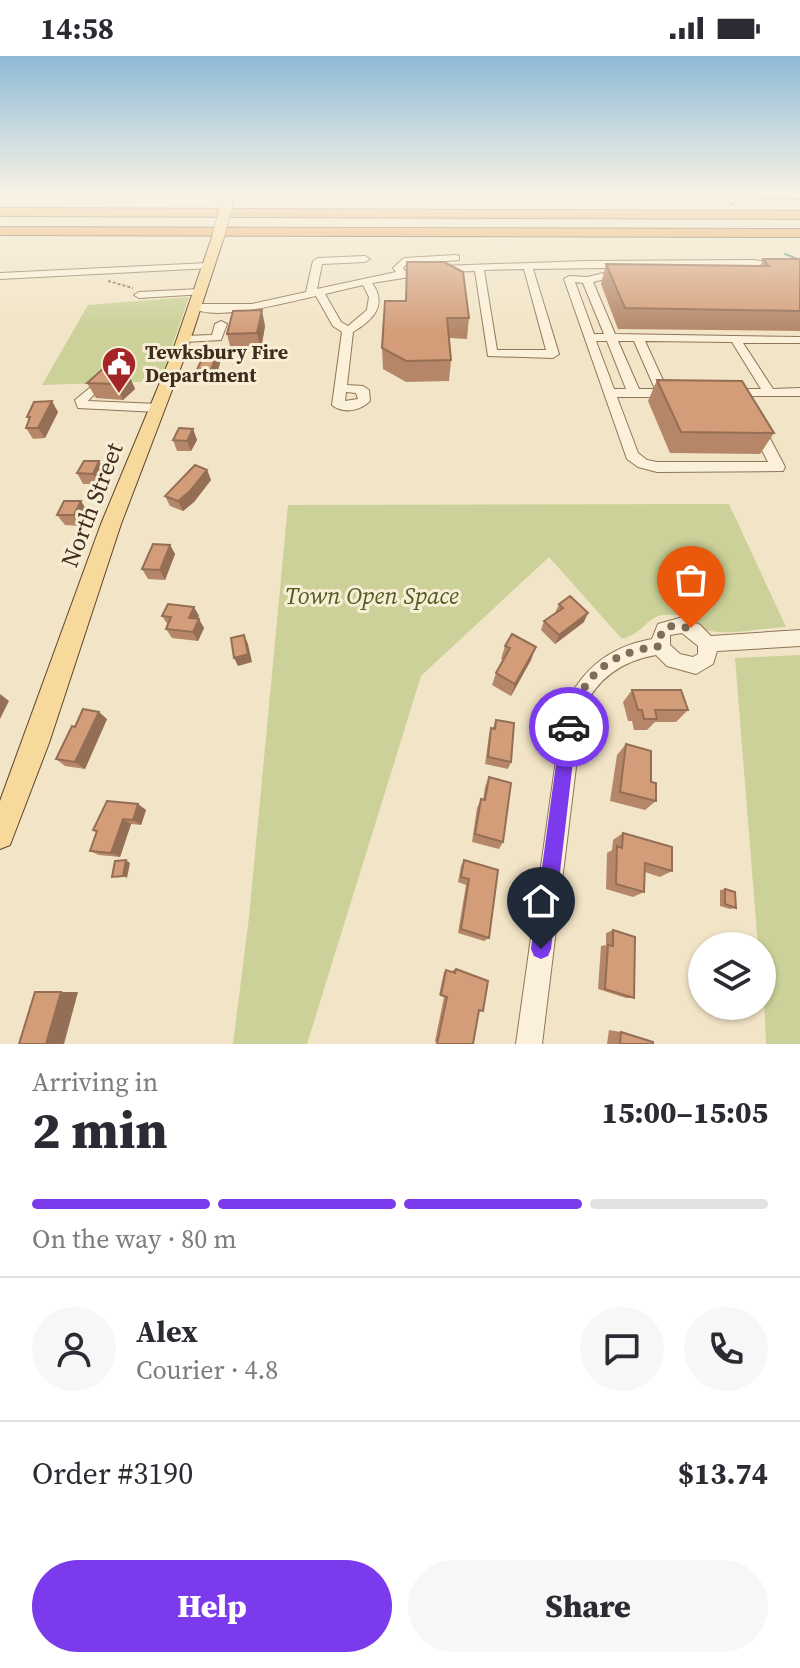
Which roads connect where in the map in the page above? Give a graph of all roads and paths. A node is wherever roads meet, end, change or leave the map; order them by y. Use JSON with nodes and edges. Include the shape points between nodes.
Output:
{"nodes":[{"id":1,"x":217,"y":239,"type":"edge"},
{"id":2,"x":687,"y":239,"type":"edge"},
{"id":3,"x":789,"y":248,"type":"dead end"},
{"id":4,"x":365,"y":259,"type":"dead end"},
{"id":5,"x":0,"y":267,"type":"edge"},
{"id":6,"x":479,"y":267,"type":"junction"},
{"id":7,"x":528,"y":267,"type":"junction"},
{"id":8,"x":541,"y":267,"type":"junction"},
{"id":9,"x":207,"y":268,"type":"junction"},
{"id":10,"x":688,"y":268,"type":"junction"},
{"id":11,"x":800,"y":269,"type":"edge"},
{"id":12,"x":768,"y":273,"type":"edge"},
{"id":13,"x":402,"y":274,"type":"junction"},
{"id":14,"x":22,"y":276,"type":"junction"},
{"id":15,"x":86,"y":276,"type":"junction"},
{"id":16,"x":0,"y":278,"type":"edge"},
{"id":17,"x":587,"y":280,"type":"junction"},
{"id":18,"x":366,"y":282,"type":"junction"},
{"id":19,"x":138,"y":292,"type":"joint"},
{"id":20,"x":315,"y":293,"type":"junction"},
{"id":21,"x":198,"y":299,"type":"junction"},
{"id":22,"x":221,"y":324,"type":"dead end"},
{"id":23,"x":348,"y":331,"type":"junction"},
{"id":24,"x":589,"y":337,"type":"junction"},
{"id":25,"x":610,"y":337,"type":"junction"},
{"id":26,"x":638,"y":338,"type":"junction"},
{"id":27,"x":184,"y":339,"type":"junction"},
{"id":28,"x":736,"y":340,"type":"junction"},
{"id":29,"x":800,"y":340,"type":"edge"},
{"id":30,"x":341,"y":388,"type":"dead end"},
{"id":31,"x":92,"y":390,"type":"edge"},
{"id":32,"x":800,"y":392,"type":"edge"},
{"id":33,"x":609,"y":393,"type":"junction"},
{"id":34,"x":634,"y":393,"type":"junction"},
{"id":35,"x":663,"y":393,"type":"junction"},
{"id":36,"x":693,"y":393,"type":"edge"},
{"id":37,"x":708,"y":393,"type":"edge"},
{"id":38,"x":773,"y":393,"type":"junction"},
{"id":39,"x":800,"y":399,"type":"edge"},
{"id":40,"x":745,"y":405,"type":"junction"},
{"id":41,"x":158,"y":408,"type":"junction"},
{"id":42,"x":800,"y":638,"type":"edge"},
{"id":43,"x":707,"y":644,"type":"junction"},
{"id":44,"x":661,"y":646,"type":"junction"},
{"id":45,"x":0,"y":835,"type":"edge"},
{"id":46,"x":529,"y":1044,"type":"edge"}],
"edges":[{"from":1,"to":9,"type":"main road","name":"North Street","bridge":true},
{"from":2,"to":3,"type":"highway"},
{"from":4,"to":20,"type":"street","via":[[318,261]]},
{"from":5,"to":14,"type":"street"},
{"from":6,"to":7,"type":"street"},
{"from":6,"to":7,"type":"street","via":[[492,354],[553,354]]},
{"from":6,"to":13,"type":"street"},
{"from":7,"to":8,"type":"street"},
{"from":8,"to":10,"type":"street"},
{"from":8,"to":13,"type":"street","via":[[526,258],[445,258],[404,261],[398,268]]},
{"from":9,"to":14,"type":"street"},
{"from":9,"to":15,"type":"street"},
{"from":9,"to":21,"type":"main road","name":"North Street"},
{"from":10,"to":11,"type":"street","via":[[768,264]]},
{"from":10,"to":12,"type":"street"},
{"from":10,"to":17,"type":"street","via":[[605,273]]},
{"from":13,"to":18,"type":"street"},
{"from":14,"to":15,"type":"street"},
{"from":14,"to":16,"type":"street"},
{"from":15,"to":19,"type":"path"},
{"from":17,"to":24,"type":"street","via":[[569,279]]},
{"from":17,"to":25,"type":"street"},
{"from":18,"to":20,"type":"street"},
{"from":18,"to":23,"type":"street","via":[[376,293],[376,304]]},
{"from":19,"to":21,"type":"street"},
{"from":20,"to":21,"type":"street","via":[[239,309]]},
{"from":20,"to":23,"type":"street"},
{"from":21,"to":27,"type":"main road","name":"North Street"},
{"from":22,"to":27,"type":"street","via":[[216,344]]},
{"from":23,"to":30,"type":"street"},
{"from":24,"to":25,"type":"street"},
{"from":24,"to":33,"type":"street"},
{"from":25,"to":26,"type":"street"},
{"from":25,"to":34,"type":"street"},
{"from":26,"to":28,"type":"street"},
{"from":26,"to":35,"type":"street"},
{"from":27,"to":41,"type":"main road","name":"North Street"},
{"from":28,"to":29,"type":"street"},
{"from":28,"to":38,"type":"street"},
{"from":31,"to":41,"type":"street","via":[[81,400],[83,405]]},
{"from":32,"to":38,"type":"street"},
{"from":33,"to":34,"type":"street"},
{"from":33,"to":40,"type":"street","via":[[632,456],[643,464],[778,467]]},
{"from":34,"to":35,"type":"street"},
{"from":35,"to":36,"type":"street"},
{"from":37,"to":40,"type":"street"},
{"from":38,"to":39,"type":"street"},
{"from":38,"to":40,"type":"street"},
{"from":41,"to":45,"type":"main road","name":"North Street"},
{"from":42,"to":43,"type":"street"},
{"from":43,"to":44,"type":"street","via":[[691,628],[676,625],[664,629]]},
{"from":43,"to":44,"type":"street","via":[[707,658],[696,666],[671,659]]},
{"from":44,"to":46,"type":"street","via":[[612,659],[589,681],[573,710]]}]}
